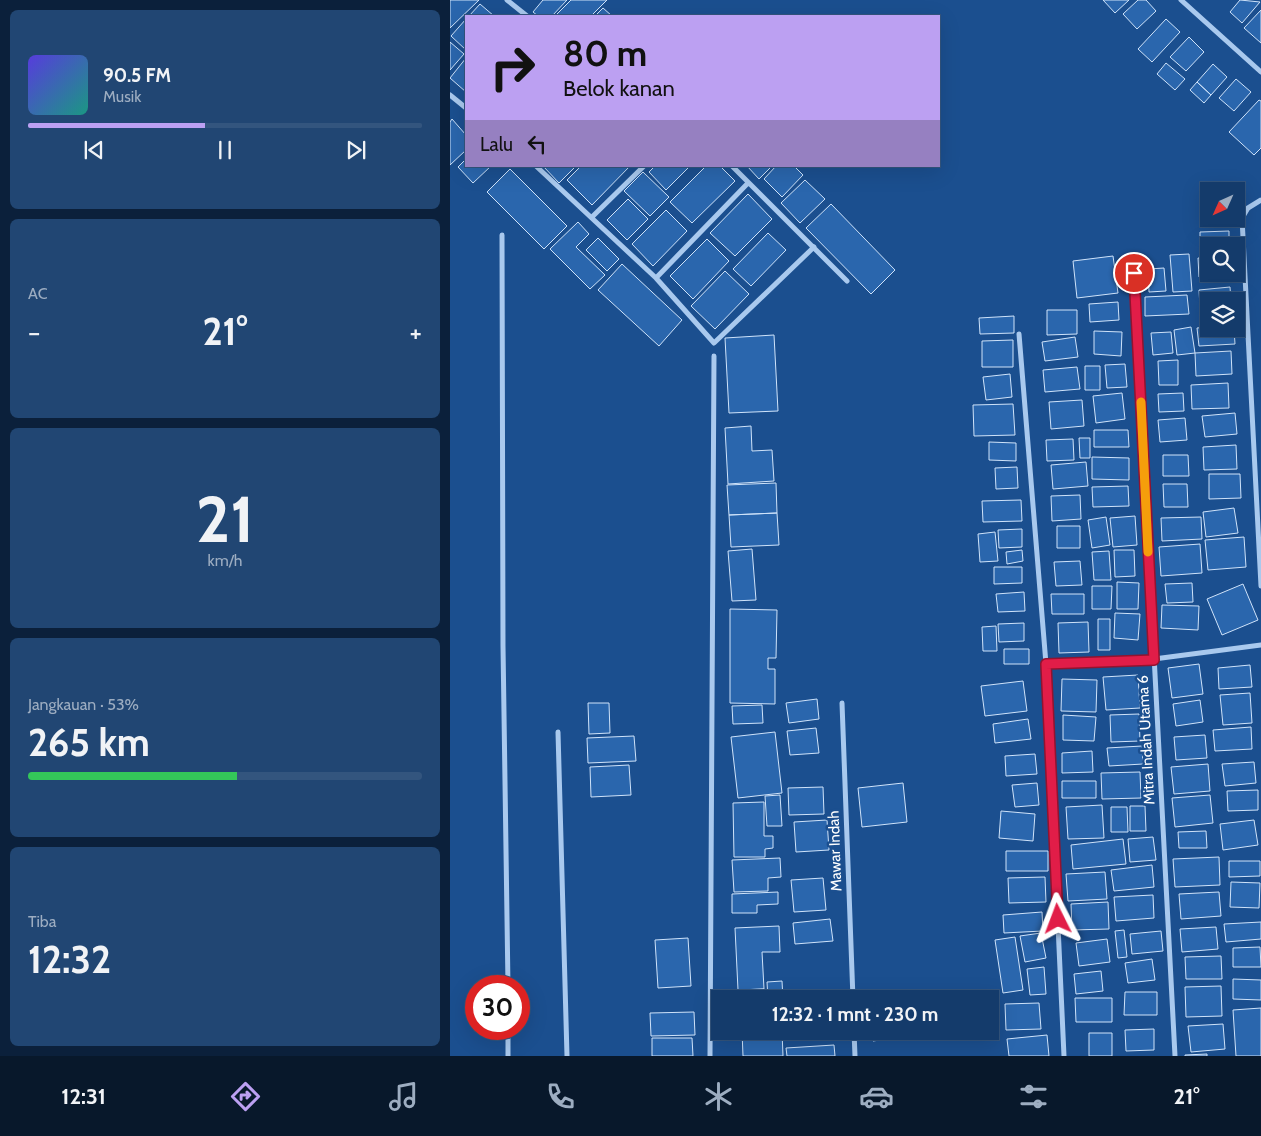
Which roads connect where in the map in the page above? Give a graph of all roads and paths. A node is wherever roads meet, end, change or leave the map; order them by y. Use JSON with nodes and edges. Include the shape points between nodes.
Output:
{"nodes":[{"id":1,"x":508,"y":0,"type":"edge"},
{"id":2,"x":1181,"y":0,"type":"edge"},
{"id":3,"x":526,"y":15,"type":"edge"},
{"id":4,"x":1261,"y":72,"type":"edge"},
{"id":5,"x":450,"y":95,"type":"edge"},
{"id":6,"x":465,"y":107,"type":"edge"},
{"id":7,"x":537,"y":167,"type":"edge"},
{"id":8,"x":643,"y":167,"type":"edge"},
{"id":9,"x":733,"y":167,"type":"edge"},
{"id":10,"x":748,"y":183,"type":"junction"},
{"id":11,"x":1261,"y":200,"type":"edge"},
{"id":12,"x":592,"y":217,"type":"junction"},
{"id":13,"x":502,"y":235,"type":"dead end"},
{"id":14,"x":814,"y":247,"type":"junction"},
{"id":15,"x":1134,"y":273,"type":"dead end"},
{"id":16,"x":656,"y":278,"type":"junction"},
{"id":17,"x":847,"y":281,"type":"dead end"},
{"id":18,"x":1019,"y":334,"type":"dead end"},
{"id":19,"x":714,"y":356,"type":"dead end"},
{"id":20,"x":1261,"y":586,"type":"edge"},
{"id":21,"x":1261,"y":645,"type":"edge"},
{"id":22,"x":1154,"y":660,"type":"junction"},
{"id":23,"x":1046,"y":664,"type":"junction"},
{"id":24,"x":842,"y":703,"type":"dead end"},
{"id":25,"x":558,"y":732,"type":"dead end"},
{"id":26,"x":508,"y":975,"type":"edge"},
{"id":27,"x":853,"y":990,"type":"edge"},
{"id":28,"x":508,"y":1040,"type":"edge"},
{"id":29,"x":854,"y":1040,"type":"edge"},
{"id":30,"x":508,"y":1056,"type":"edge"},
{"id":31,"x":568,"y":1056,"type":"edge"},
{"id":32,"x":710,"y":1056,"type":"edge"},
{"id":33,"x":855,"y":1056,"type":"edge"},
{"id":34,"x":1064,"y":1056,"type":"edge"},
{"id":35,"x":1175,"y":1056,"type":"edge"}],
"edges":[{"from":1,"to":3,"type":"street"},
{"from":2,"to":4,"type":"street"},
{"from":5,"to":6,"type":"street"},
{"from":7,"to":12,"type":"street"},
{"from":8,"to":12,"type":"street"},
{"from":9,"to":10,"type":"street"},
{"from":10,"to":14,"type":"street"},
{"from":10,"to":16,"type":"street"},
{"from":11,"to":20,"type":"street","via":[[1248,208],[1242,218]]},
{"from":12,"to":16,"type":"street"},
{"from":13,"to":26,"type":"street"},
{"from":14,"to":16,"type":"street","via":[[714,343]]},
{"from":14,"to":17,"type":"street"},
{"from":15,"to":22,"type":"street","name":"Mitra Indah Utama 6"},
{"from":18,"to":23,"type":"street"},
{"from":19,"to":32,"type":"street"},
{"from":21,"to":22,"type":"street"},
{"from":22,"to":23,"type":"street"},
{"from":22,"to":35,"type":"street","name":"Mitra Indah Utama 6"},
{"from":23,"to":34,"type":"street"},
{"from":24,"to":27,"type":"street","name":"Mawar Indah"},
{"from":25,"to":31,"type":"street"},
{"from":28,"to":30,"type":"street"},
{"from":29,"to":33,"type":"street"}]}
